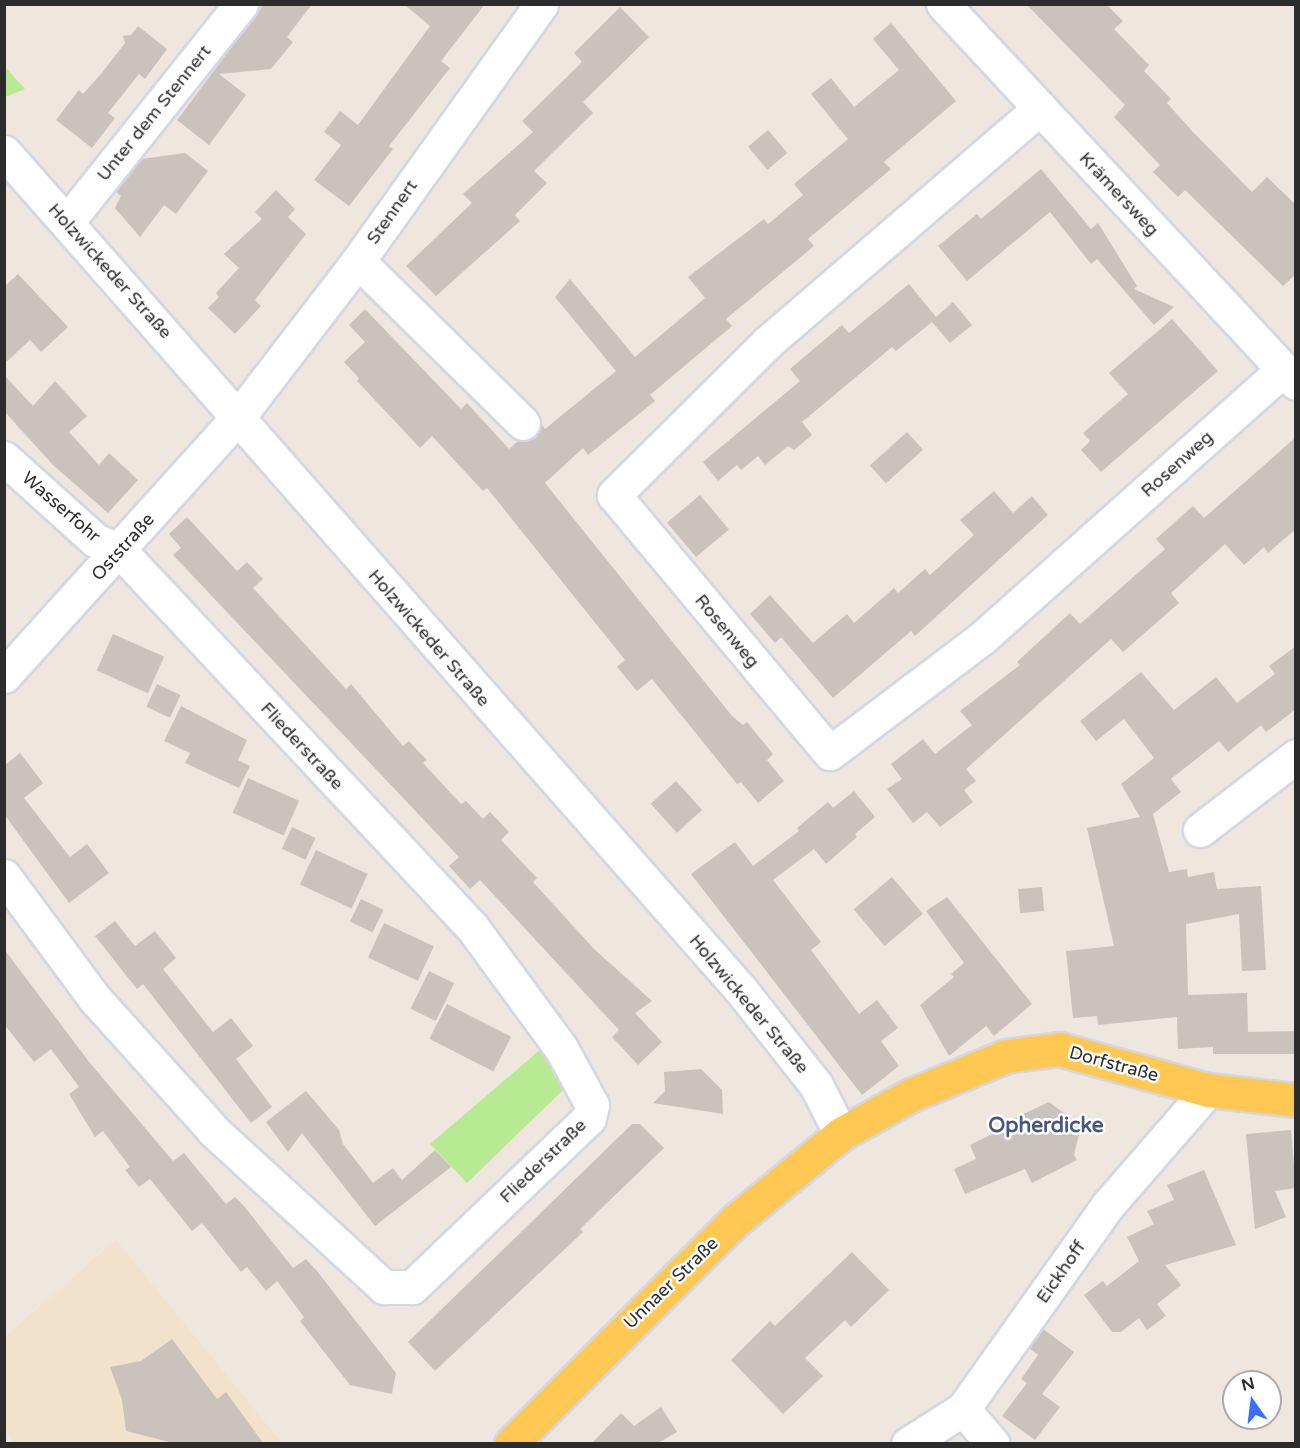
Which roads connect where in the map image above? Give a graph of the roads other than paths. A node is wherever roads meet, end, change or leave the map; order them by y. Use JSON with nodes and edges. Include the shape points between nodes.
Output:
{"nodes":[{"id":1,"x":241,"y":4,"type":"edge"},
{"id":2,"x":541,"y":4,"type":"edge"},
{"id":3,"x":943,"y":4,"type":"edge"},
{"id":4,"x":1040,"y":108,"type":"junction"},
{"id":5,"x":4,"y":152,"type":"edge"},
{"id":6,"x":67,"y":222,"type":"junction"},
{"id":7,"x":358,"y":261,"type":"junction"},
{"id":8,"x":1289,"y":376,"type":"edge"},
{"id":9,"x":239,"y":416,"type":"junction"},
{"id":10,"x":524,"y":423,"type":"dead end"},
{"id":11,"x":4,"y":458,"type":"edge"},
{"id":12,"x":120,"y":551,"type":"junction"},
{"id":13,"x":4,"y":676,"type":"edge"},
{"id":14,"x":1296,"y":756,"type":"edge"},
{"id":15,"x":1200,"y":830,"type":"dead end"},
{"id":16,"x":4,"y":876,"type":"edge"},
{"id":17,"x":1208,"y":1090,"type":"junction"},
{"id":18,"x":1296,"y":1100,"type":"edge"},
{"id":19,"x":840,"y":1134,"type":"junction"},
{"id":20,"x":963,"y":1409,"type":"junction"},
{"id":21,"x":511,"y":1443,"type":"edge"},
{"id":22,"x":908,"y":1443,"type":"edge"},
{"id":23,"x":993,"y":1443,"type":"edge"}],
"edges":[{"from":1,"to":6,"type":"street","name":"Unter dem Stennert"},
{"from":2,"to":7,"type":"street","name":"Stennert"},
{"from":3,"to":4,"type":"street","name":"Krämersweg"},
{"from":4,"to":8,"type":"street","name":"Krämersweg"},
{"from":4,"to":8,"type":"street","name":"Rosenweg","via":[[767,343],[614,495],[830,753],[982,638]]},
{"from":5,"to":6,"type":"street","name":"Holzwickeder Straße"},
{"from":6,"to":9,"type":"street","name":"Holzwickeder Straße"},
{"from":7,"to":9,"type":"street","name":"Stennert"},
{"from":7,"to":10,"type":"street"},
{"from":9,"to":12,"type":"street","name":"Oststraße"},
{"from":9,"to":19,"type":"street","name":"Holzwickeder Straße","via":[[469,684],[741,990],[816,1085]]},
{"from":11,"to":12,"type":"street","name":"Wasserfohr","via":[[95,540]]},
{"from":12,"to":13,"type":"street","name":"Oststraße"},
{"from":12,"to":16,"type":"street","name":"Fliederstraße","via":[[472,927],[561,1048],[592,1104],[589,1118],[412,1287],[384,1287],[214,1131],[95,999]]},
{"from":14,"to":15,"type":"street"},
{"from":17,"to":18,"type":"main road","name":"Dorfstraße"},
{"from":17,"to":19,"type":"main road","name":"Dorfstraße","via":[[1089,1055],[1059,1049],[1034,1050],[971,1069],[911,1095]]},
{"from":17,"to":20,"type":"street","name":"Eickhoff","via":[[1108,1205]]},
{"from":19,"to":21,"type":"main road","name":"Unnaer Straße","via":[[736,1220]]},
{"from":20,"to":22,"type":"street","name":"Eickhoff"},
{"from":20,"to":23,"type":"street"}]}
